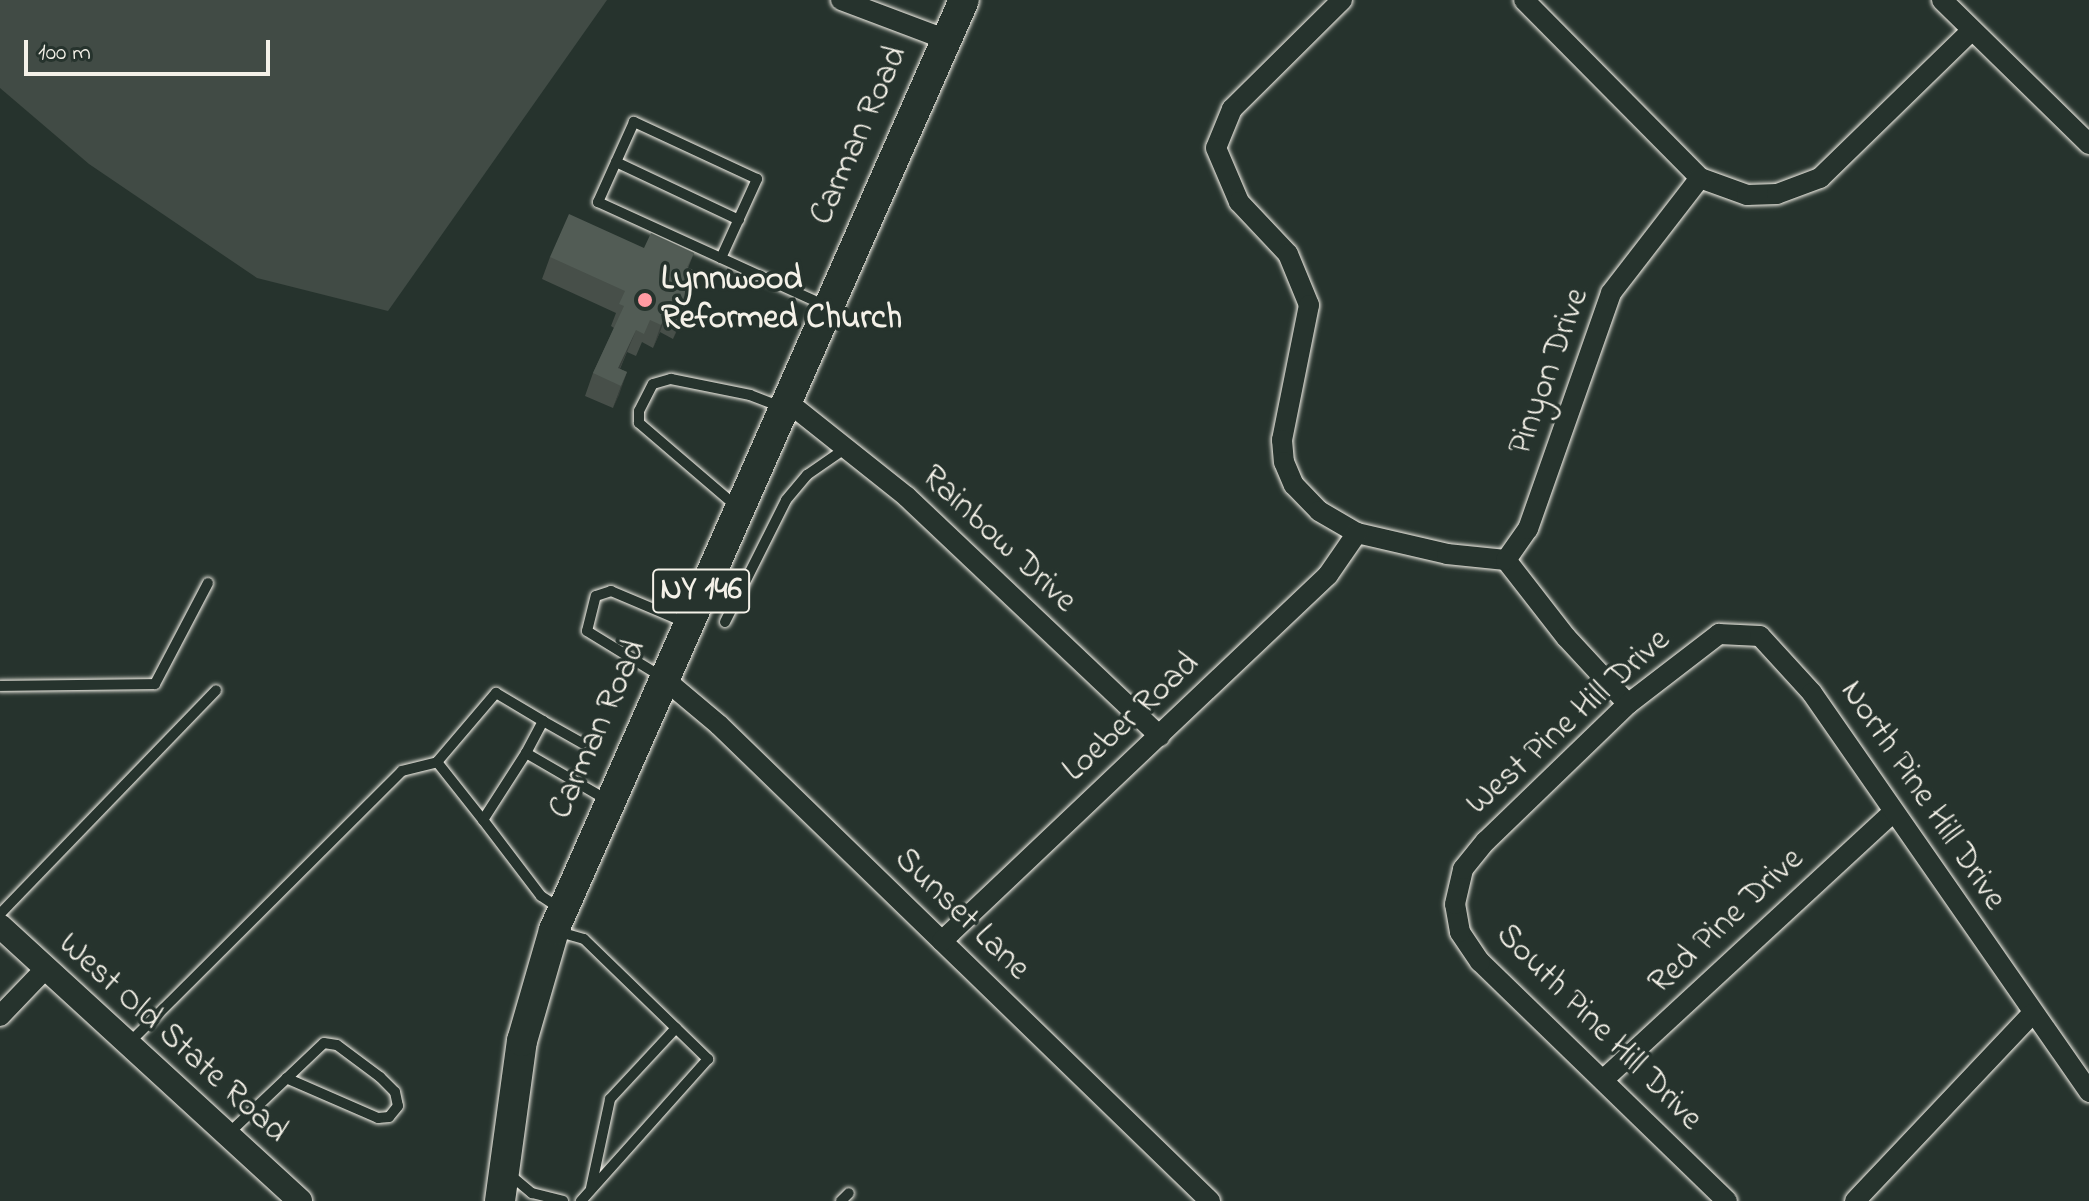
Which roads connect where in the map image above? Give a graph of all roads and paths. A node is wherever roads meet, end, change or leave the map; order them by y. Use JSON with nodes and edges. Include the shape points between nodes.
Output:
{"nodes":[{"id":1,"x":841,"y":0,"type":"edge"},
{"id":2,"x":964,"y":0,"type":"edge"},
{"id":3,"x":1342,"y":0,"type":"edge"},
{"id":4,"x":1524,"y":0,"type":"edge"},
{"id":5,"x":1942,"y":0,"type":"edge"},
{"id":6,"x":1972,"y":30,"type":"junction"},
{"id":7,"x":945,"y":39,"type":"junction"},
{"id":8,"x":2089,"y":144,"type":"edge"},
{"id":9,"x":616,"y":162,"type":"junction"},
{"id":10,"x":1700,"y":178,"type":"junction"},
{"id":11,"x":739,"y":220,"type":"junction"},
{"id":12,"x":721,"y":258,"type":"junction"},
{"id":13,"x":826,"y":306,"type":"junction"},
{"id":14,"x":783,"y":404,"type":"junction"},
{"id":15,"x":847,"y":447,"type":"junction"},
{"id":16,"x":738,"y":507,"type":"junction"},
{"id":17,"x":1357,"y":533,"type":"junction"},
{"id":18,"x":1506,"y":560,"type":"junction"},
{"id":19,"x":208,"y":583,"type":"dead end"},
{"id":20,"x":725,"y":622,"type":"dead end"},
{"id":21,"x":687,"y":623,"type":"junction"},
{"id":22,"x":1743,"y":632,"type":"joint"},
{"id":23,"x":663,"y":678,"type":"junction"},
{"id":24,"x":0,"y":686,"type":"edge"},
{"id":25,"x":216,"y":690,"type":"dead end"},
{"id":26,"x":1628,"y":704,"type":"junction"},
{"id":27,"x":543,"y":721,"type":"junction"},
{"id":28,"x":1160,"y":736,"type":"junction"},
{"id":29,"x":582,"y":743,"type":"dead end"},
{"id":30,"x":526,"y":753,"type":"junction"},
{"id":31,"x":437,"y":762,"type":"junction"},
{"id":32,"x":610,"y":801,"type":"junction"},
{"id":33,"x":1893,"y":812,"type":"junction"},
{"id":34,"x":483,"y":820,"type":"junction"},
{"id":35,"x":1456,"y":885,"type":"joint"},
{"id":36,"x":0,"y":914,"type":"edge"},
{"id":37,"x":558,"y":920,"type":"junction"},
{"id":38,"x":0,"y":926,"type":"edge"},
{"id":39,"x":942,"y":941,"type":"junction"},
{"id":40,"x":45,"y":969,"type":"junction"},
{"id":41,"x":2032,"y":1014,"type":"junction"},
{"id":42,"x":0,"y":1016,"type":"edge"},
{"id":43,"x":676,"y":1028,"type":"junction"},
{"id":44,"x":127,"y":1044,"type":"junction"},
{"id":45,"x":286,"y":1078,"type":"junction"},
{"id":46,"x":1604,"y":1079,"type":"junction"},
{"id":47,"x":2089,"y":1092,"type":"edge"},
{"id":48,"x":227,"y":1135,"type":"junction"},
{"id":49,"x":503,"y":1166,"type":"junction"},
{"id":50,"x":591,"y":1190,"type":"junction"},
{"id":51,"x":300,"y":1201,"type":"edge"},
{"id":52,"x":500,"y":1201,"type":"edge"},
{"id":53,"x":563,"y":1201,"type":"edge"},
{"id":54,"x":581,"y":1201,"type":"edge"},
{"id":55,"x":1210,"y":1201,"type":"edge"},
{"id":56,"x":1727,"y":1201,"type":"edge"},
{"id":57,"x":1855,"y":1201,"type":"edge"}],
"edges":[{"from":1,"to":7,"type":"street"},
{"from":2,"to":7,"type":"main road","name":"Carman Road","number":"NY 146"},
{"from":3,"to":17,"type":"street","via":[[1232,109],[1216,148],[1239,202],[1288,254],[1309,305],[1282,440],[1284,462],[1294,485],[1319,511]]},
{"from":4,"to":10,"type":"street"},
{"from":5,"to":6,"type":"street"},
{"from":6,"to":8,"type":"street"},
{"from":6,"to":10,"type":"street","via":[[1820,178],[1777,194],[1747,195]]},
{"from":7,"to":13,"type":"main road","name":"Carman Road","number":"NY 146"},
{"from":9,"to":11,"type":"lane"},
{"from":9,"to":11,"type":"lane","via":[[634,122],[757,179]]},
{"from":9,"to":12,"type":"lane","via":[[598,202]]},
{"from":10,"to":18,"type":"street","name":"Pinyon Drive","via":[[1611,293],[1528,529]]},
{"from":11,"to":12,"type":"lane"},
{"from":12,"to":13,"type":"lane"},
{"from":13,"to":14,"type":"main road","name":"Carman Road","number":"NY 146"},
{"from":14,"to":15,"type":"street","name":"Rainbow Drive"},
{"from":14,"to":16,"type":"main road","name":"Carman Road","number":"NY 146"},
{"from":14,"to":16,"type":"lane","via":[[671,379],[653,384],[639,411],[639,423],[720,497]]},
{"from":15,"to":20,"type":"lane","via":[[807,475],[786,500]]},
{"from":15,"to":28,"type":"street","name":"Rainbow Drive"},
{"from":16,"to":21,"type":"main road","name":"Carman Road","number":"NY 146"},
{"from":17,"to":18,"type":"street","via":[[1447,554]]},
{"from":17,"to":28,"type":"street","name":"Loeber Road","via":[[1328,575]]},
{"from":18,"to":26,"type":"street"},
{"from":19,"to":24,"type":"lane","via":[[155,684]]},
{"from":21,"to":23,"type":"main road","name":"Carman Road","number":"NY 146"},
{"from":21,"to":23,"type":"lane","via":[[611,591],[596,596],[587,631]]},
{"from":22,"to":26,"type":"street","name":"West Pine Hill Drive","via":[[1719,634]]},
{"from":22,"to":33,"type":"street","name":"North Pine Hill Drive","via":[[1760,636],[1782,655]]},
{"from":23,"to":32,"type":"main road","name":"Carman Road","number":"NY 146"},
{"from":23,"to":39,"type":"street","name":"Sunset Lane","via":[[719,725]]},
{"from":25,"to":36,"type":"lane"},
{"from":26,"to":35,"type":"street","name":"West Pine Hill Drive","via":[[1486,841]]},
{"from":27,"to":29,"type":"lane"},
{"from":27,"to":30,"type":"lane"},
{"from":27,"to":31,"type":"lane","via":[[496,693]]},
{"from":28,"to":39,"type":"street","name":"Loeber Road"},
{"from":30,"to":32,"type":"lane"},
{"from":30,"to":34,"type":"lane"},
{"from":31,"to":34,"type":"lane"},
{"from":31,"to":44,"type":"lane","via":[[402,771]]},
{"from":32,"to":37,"type":"main road","name":"Carman Road","number":"NY 146"},
{"from":33,"to":41,"type":"street","name":"North Pine Hill Drive"},
{"from":33,"to":46,"type":"street","name":"Red Pine Drive"},
{"from":34,"to":37,"type":"lane"},
{"from":35,"to":46,"type":"street","name":"South Pine Hill Drive","via":[[1460,932],[1480,962]]},
{"from":37,"to":43,"type":"lane"},
{"from":37,"to":49,"type":"main road","name":"Carman Road","number":"NY 146","via":[[522,1041]]},
{"from":38,"to":40,"type":"street","name":"West Old State Road"},
{"from":39,"to":55,"type":"street","name":"Sunset Lane"},
{"from":40,"to":42,"type":"street"},
{"from":40,"to":44,"type":"street","name":"West Old State Road"},
{"from":41,"to":47,"type":"street","name":"North Pine Hill Drive"},
{"from":41,"to":57,"type":"street"},
{"from":43,"to":50,"type":"lane","via":[[610,1099]]},
{"from":43,"to":50,"type":"lane","via":[[708,1059]]},
{"from":44,"to":48,"type":"street","name":"West Old State Road"},
{"from":45,"to":45,"type":"lane","via":[[324,1043],[337,1045],[380,1077],[395,1092],[398,1106],[389,1117],[378,1118]]},
{"from":45,"to":48,"type":"lane"},
{"from":46,"to":56,"type":"street","name":"South Pine Hill Drive"},
{"from":48,"to":51,"type":"street","name":"West Old State Road"},
{"from":49,"to":52,"type":"main road","name":"Carman Road","number":"NY 146"},
{"from":49,"to":53,"type":"lane","via":[[516,1184]]},
{"from":50,"to":54,"type":"lane"}]}
